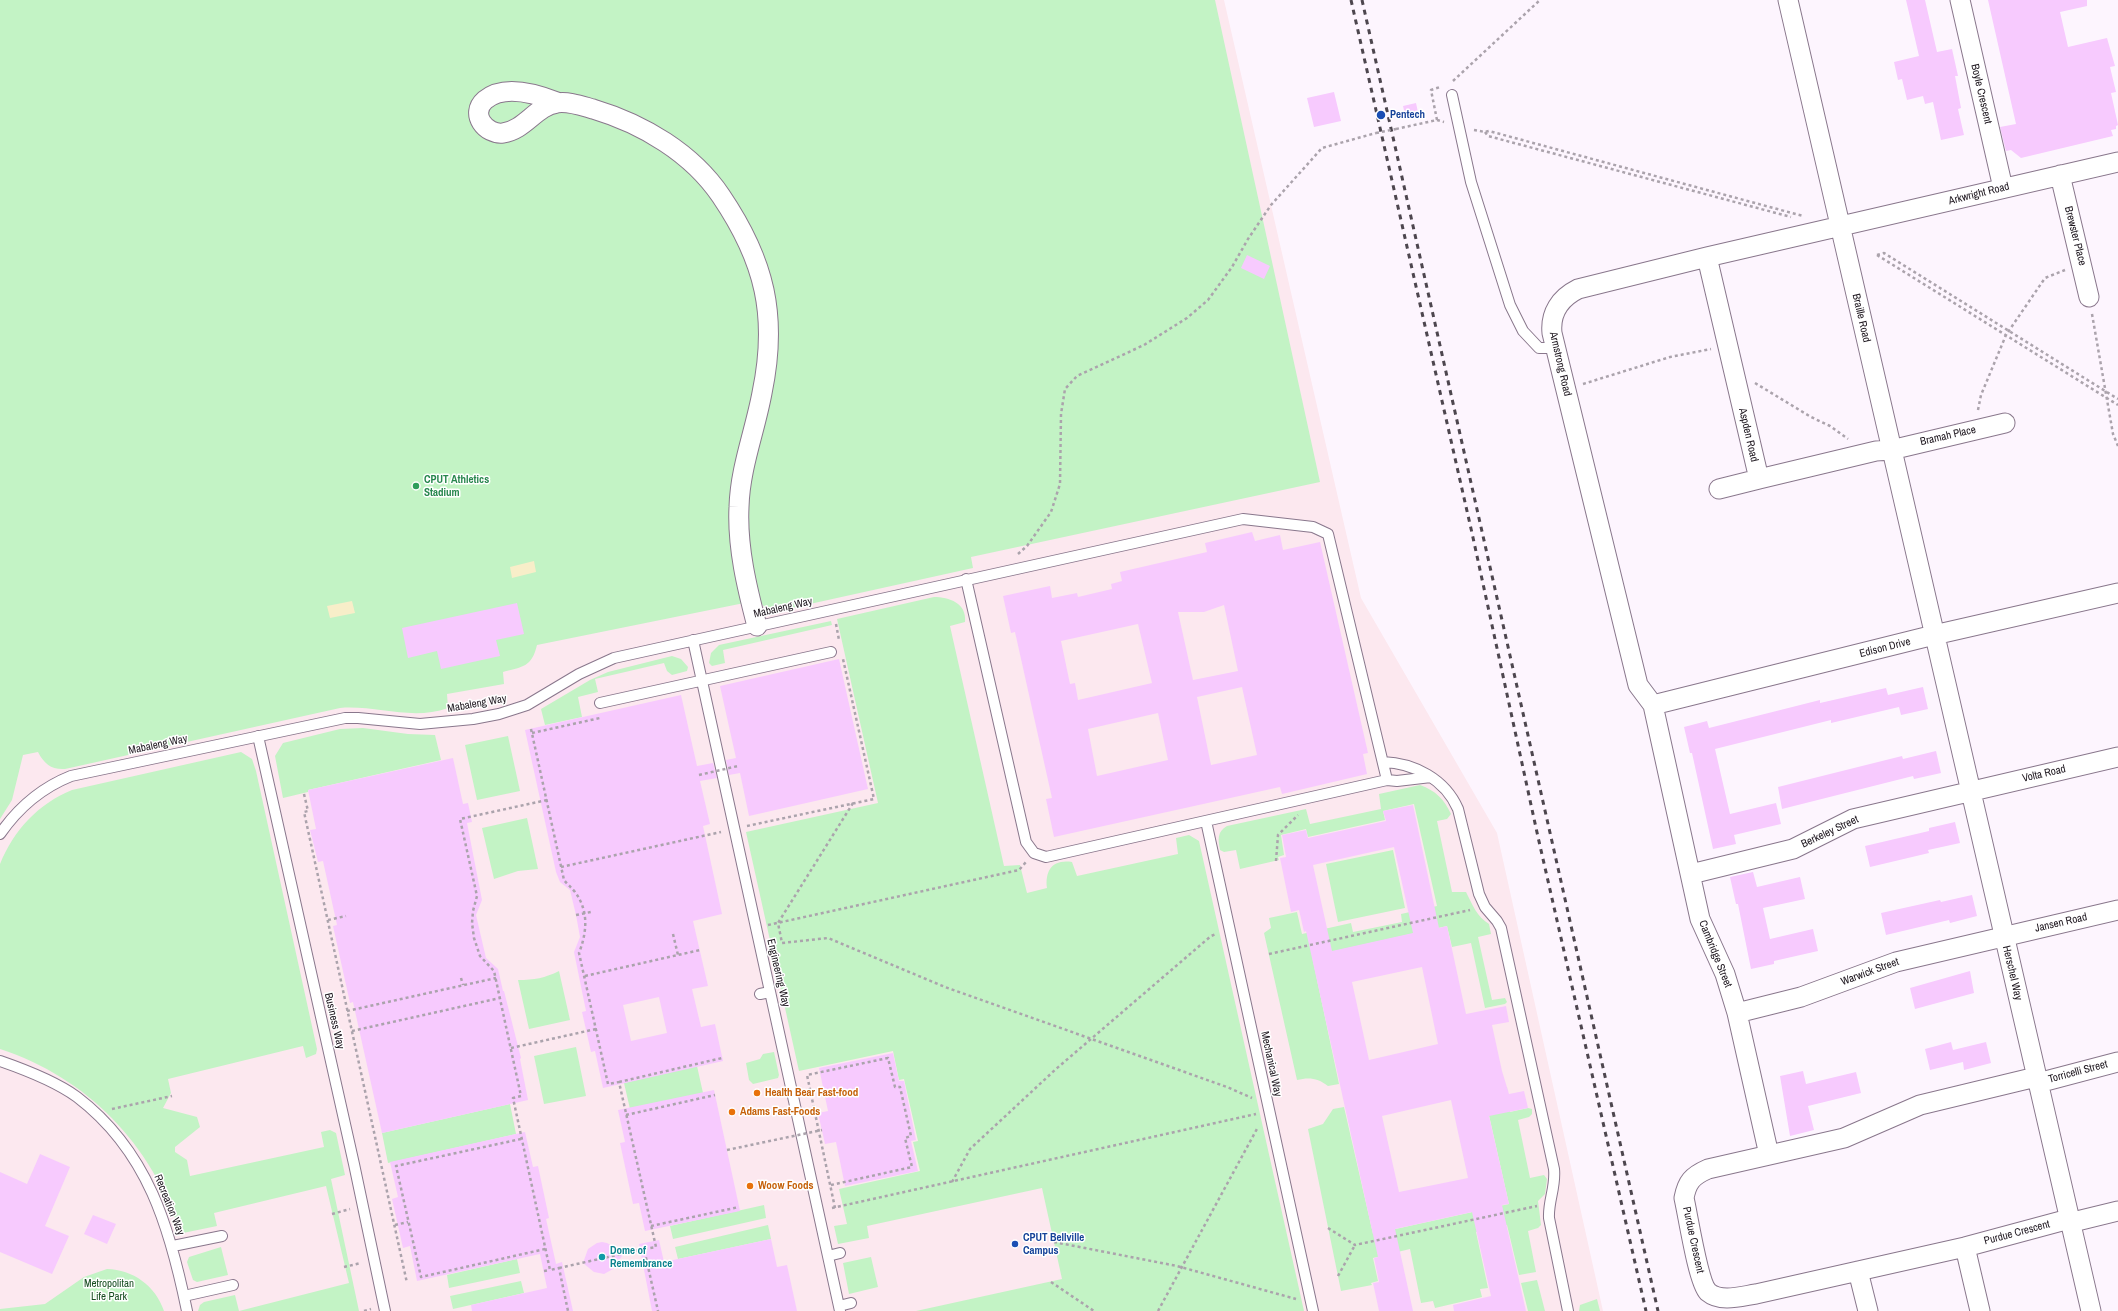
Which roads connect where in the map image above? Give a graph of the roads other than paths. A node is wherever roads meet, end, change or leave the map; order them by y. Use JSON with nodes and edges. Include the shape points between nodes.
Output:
{"nodes":[{"id":1,"x":1788,"y":0,"type":"edge"},
{"id":2,"x":1960,"y":0,"type":"edge"},
{"id":3,"x":1452,"y":95,"type":"dead end"},
{"id":4,"x":557,"y":102,"type":"dead end"},
{"id":5,"x":2118,"y":162,"type":"edge"},
{"id":6,"x":2060,"y":175,"type":"junction"},
{"id":7,"x":2003,"y":188,"type":"junction"},
{"id":8,"x":1840,"y":228,"type":"junction"},
{"id":9,"x":1707,"y":257,"type":"junction"},
{"id":10,"x":2089,"y":297,"type":"road end"},
{"id":11,"x":1556,"y":348,"type":"junction"},
{"id":12,"x":2005,"y":423,"type":"dead end"},
{"id":13,"x":1891,"y":450,"type":"junction"},
{"id":14,"x":1758,"y":479,"type":"junction"},
{"id":15,"x":1719,"y":489,"type":"dead end"},
{"id":16,"x":966,"y":579,"type":"junction"},
{"id":17,"x":2118,"y":593,"type":"edge"},
{"id":18,"x":756,"y":626,"type":"junction"},
{"id":19,"x":1934,"y":635,"type":"junction"},
{"id":20,"x":694,"y":640,"type":"junction"},
{"id":21,"x":831,"y":652,"type":"dead end"},
{"id":22,"x":701,"y":680,"type":"junction"},
{"id":23,"x":600,"y":703,"type":"dead end"},
{"id":24,"x":1653,"y":705,"type":"junction"},
{"id":25,"x":258,"y":736,"type":"junction"},
{"id":26,"x":2118,"y":757,"type":"edge"},
{"id":27,"x":1383,"y":762,"type":"junction"},
{"id":28,"x":1431,"y":777,"type":"junction"},
{"id":29,"x":1387,"y":780,"type":"junction"},
{"id":30,"x":1970,"y":792,"type":"junction"},
{"id":31,"x":1206,"y":821,"type":"junction"},
{"id":32,"x":0,"y":834,"type":"edge"},
{"id":33,"x":1690,"y":874,"type":"junction"},
{"id":34,"x":2118,"y":910,"type":"edge"},
{"id":35,"x":2004,"y":936,"type":"junction"},
{"id":36,"x":1737,"y":1013,"type":"junction"},
{"id":37,"x":0,"y":1061,"type":"edge"},
{"id":38,"x":2118,"y":1062,"type":"edge"},
{"id":39,"x":2037,"y":1080,"type":"junction"},
{"id":40,"x":1769,"y":1155,"type":"junction"},
{"id":41,"x":2118,"y":1211,"type":"edge"},
{"id":42,"x":2069,"y":1219,"type":"junction"},
{"id":43,"x":222,"y":1236,"type":"dead end"},
{"id":44,"x":173,"y":1246,"type":"junction"},
{"id":45,"x":1965,"y":1247,"type":"junction"},
{"id":46,"x":840,"y":1253,"type":"dead end"},
{"id":47,"x":828,"y":1256,"type":"junction"},
{"id":48,"x":1858,"y":1271,"type":"junction"},
{"id":49,"x":233,"y":1285,"type":"dead end"},
{"id":50,"x":184,"y":1296,"type":"junction"},
{"id":51,"x":1758,"y":1303,"type":"edge"},
{"id":52,"x":851,"y":1304,"type":"dead end"},
{"id":53,"x":1313,"y":1308,"type":"edge"},
{"id":54,"x":840,"y":1309,"type":"edge"},
{"id":55,"x":187,"y":1311,"type":"edge"},
{"id":56,"x":384,"y":1311,"type":"edge"},
{"id":57,"x":1568,"y":1311,"type":"edge"},
{"id":58,"x":1868,"y":1311,"type":"edge"},
{"id":59,"x":1980,"y":1311,"type":"edge"},
{"id":60,"x":2091,"y":1311,"type":"edge"}],
"edges":[{"from":1,"to":8,"type":"street","name":"Braille Road"},
{"from":2,"to":7,"type":"street","name":"Boyle Crescent"},
{"from":3,"to":11,"type":"lane","via":[[1471,182],[1510,305],[1523,331],[1539,348]]},
{"from":4,"to":18,"type":"street","via":[[610,114],[668,143],[687,158],[699,168],[736,218],[757,263],[768,304],[770,338],[762,393],[746,455],[739,508],[741,553]]},
{"from":5,"to":6,"type":"street","name":"Arkwright Road"},
{"from":6,"to":7,"type":"street","name":"Arkwright Road"},
{"from":6,"to":10,"type":"street","name":"Brewster Place"},
{"from":7,"to":8,"type":"street","name":"Arkwright Road"},
{"from":8,"to":9,"type":"street","name":"Armstrong Road"},
{"from":8,"to":13,"type":"street","name":"Braille Road"},
{"from":9,"to":11,"type":"street","name":"Armstrong Road","via":[[1571,293],[1559,304],[1552,318]]},
{"from":9,"to":14,"type":"street","name":"Aspden Road"},
{"from":11,"to":24,"type":"street","name":"Armstrong Road","via":[[1638,685]]},
{"from":12,"to":13,"type":"street","name":"Bramah Place"},
{"from":13,"to":14,"type":"street"},
{"from":13,"to":19,"type":"street","name":"Braille Road"},
{"from":14,"to":15,"type":"street"},
{"from":16,"to":18,"type":"lane","name":"Mabaleng Way"},
{"from":16,"to":27,"type":"lane","name":"Mabaleng Way","via":[[1243,519],[1322,530],[1328,534]]},
{"from":16,"to":31,"type":"lane","via":[[1026,842],[1034,853],[1046,857]]},
{"from":17,"to":19,"type":"street","name":"Edison Drive"},
{"from":18,"to":20,"type":"lane","name":"Mabaleng Way"},
{"from":19,"to":24,"type":"street","name":"Edison Drive"},
{"from":19,"to":30,"type":"street","name":"Herschel Way"},
{"from":20,"to":22,"type":"lane","name":"Engineering Way"},
{"from":20,"to":25,"type":"lane","name":"Mabaleng Way","via":[[614,658],[579,674],[527,705],[499,714],[420,724],[345,718]]},
{"from":21,"to":22,"type":"lane"},
{"from":22,"to":23,"type":"lane"},
{"from":22,"to":47,"type":"lane","name":"Engineering Way","via":[[756,928],[765,993]]},
{"from":24,"to":33,"type":"street","name":"Cambridge Street"},
{"from":25,"to":32,"type":"lane","name":"Mabaleng Way","via":[[71,776],[34,797],[12,817]]},
{"from":25,"to":56,"type":"lane","name":"Business Way"},
{"from":26,"to":30,"type":"street","name":"Volta Road"},
{"from":27,"to":28,"type":"lane","via":[[1398,762]]},
{"from":27,"to":29,"type":"lane","name":"Mabaleng Way"},
{"from":28,"to":29,"type":"lane"},
{"from":28,"to":57,"type":"lane","via":[[1448,791],[1458,809],[1479,894],[1485,907],[1501,928],[1554,1169],[1555,1179],[1549,1218]]},
{"from":29,"to":31,"type":"lane"},
{"from":30,"to":33,"type":"street","name":"Berkeley Street","via":[[1853,819],[1793,849]]},
{"from":30,"to":35,"type":"street","name":"Herschel Way"},
{"from":31,"to":53,"type":"lane","name":"Mechanical Way"},
{"from":33,"to":36,"type":"street","name":"Cambridge Street","via":[[1700,919],[1725,974]]},
{"from":34,"to":35,"type":"street","name":"Jansen Road"},
{"from":35,"to":36,"type":"street","name":"Warwick Street","via":[[1896,962],[1800,997]]},
{"from":35,"to":39,"type":"street","name":"Herschel Way"},
{"from":36,"to":40,"type":"street","name":"Cambridge Street"},
{"from":37,"to":44,"type":"lane","name":"Recreation Way","via":[[54,1084],[96,1113],[143,1173],[155,1195]]},
{"from":38,"to":39,"type":"street","name":"Torricelli Street"},
{"from":39,"to":40,"type":"street","name":"Purdue Crescent","via":[[1920,1105],[1844,1138]]},
{"from":39,"to":42,"type":"street","name":"Herschel Way"},
{"from":40,"to":51,"type":"street","name":"Purdue Crescent","via":[[1694,1175],[1686,1186],[1684,1198],[1701,1278],[1708,1291],[1719,1297]]},
{"from":41,"to":42,"type":"street","name":"Purdue Crescent","via":[[2077,1221]]},
{"from":42,"to":45,"type":"street","name":"Purdue Crescent"},
{"from":42,"to":60,"type":"street","name":"Herschel Way"},
{"from":43,"to":44,"type":"lane"},
{"from":44,"to":50,"type":"lane","name":"Recreation Way"},
{"from":45,"to":48,"type":"street","name":"Purdue Crescent"},
{"from":45,"to":59,"type":"street"},
{"from":46,"to":47,"type":"lane"},
{"from":47,"to":54,"type":"lane","name":"Engineering Way"},
{"from":48,"to":51,"type":"street","name":"Purdue Crescent"},
{"from":48,"to":58,"type":"street"},
{"from":49,"to":50,"type":"lane"},
{"from":50,"to":55,"type":"lane","name":"Recreation Way"},
{"from":52,"to":54,"type":"lane"}]}
